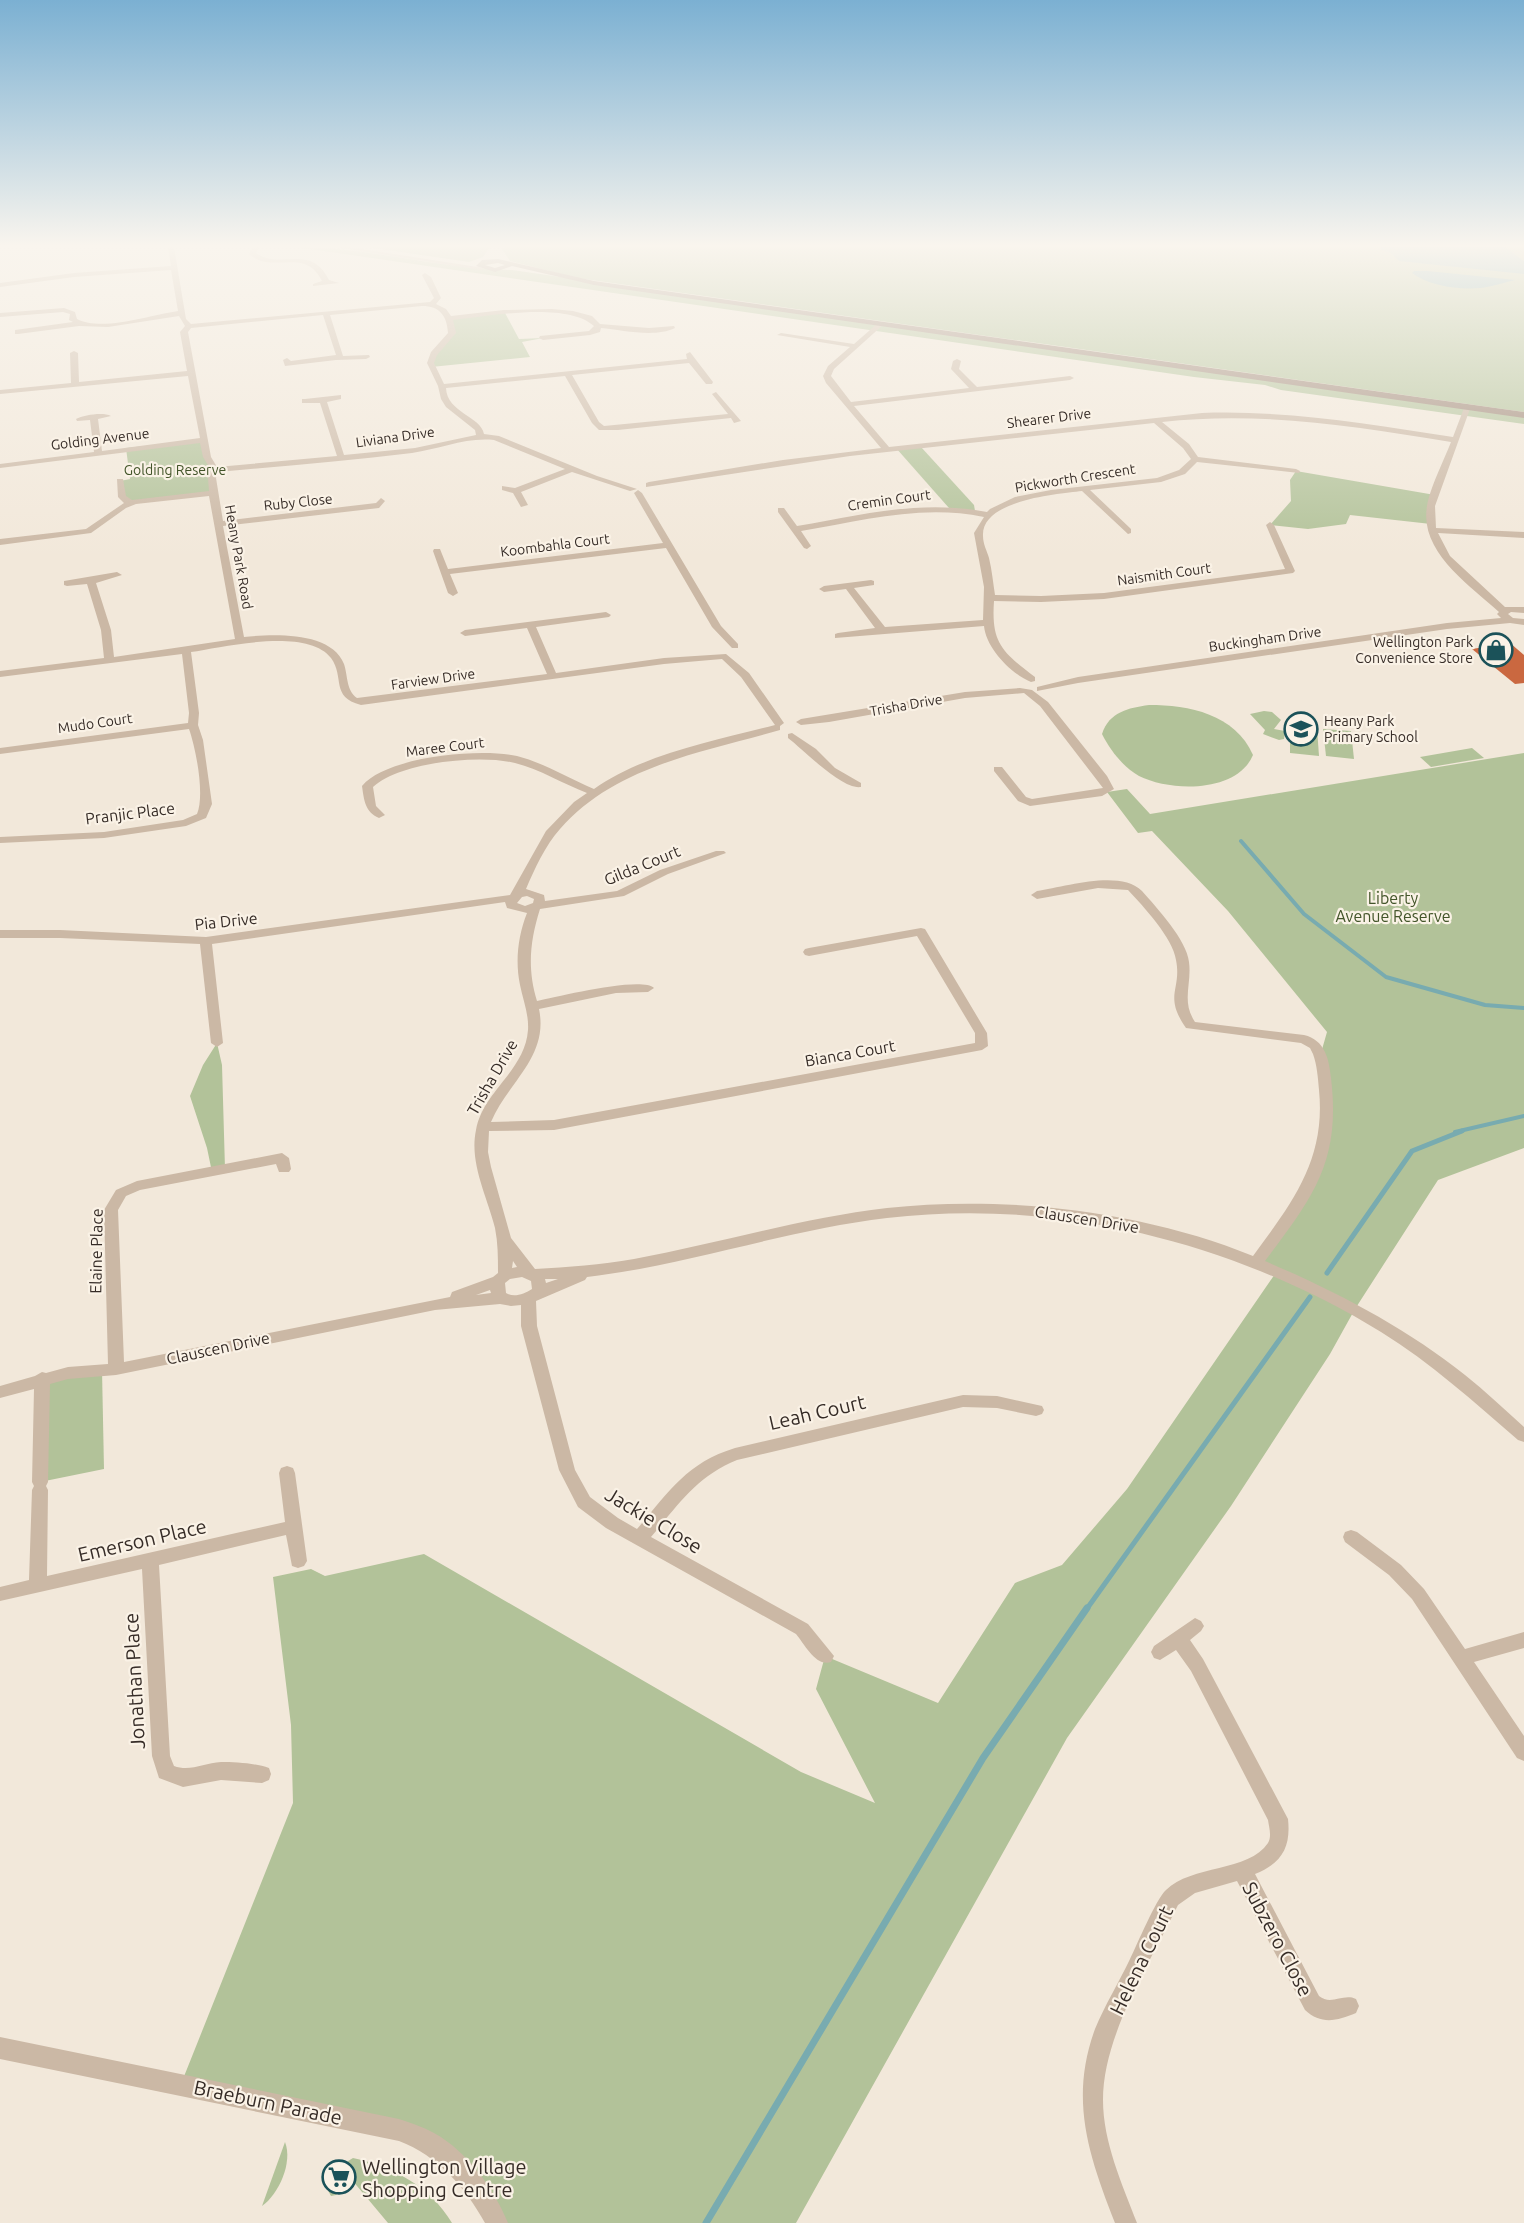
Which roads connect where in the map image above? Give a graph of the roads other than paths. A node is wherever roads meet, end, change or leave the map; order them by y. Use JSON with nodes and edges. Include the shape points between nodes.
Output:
{"nodes":[{"id":1,"x":84,"y":351,"type":"dead end"},
{"id":2,"x":188,"y":351,"type":"edge"},
{"id":3,"x":339,"y":351,"type":"edge"},
{"id":4,"x":438,"y":351,"type":"edge"},
{"id":5,"x":850,"y":351,"type":"edge"},
{"id":6,"x":1066,"y":351,"type":"edge"},
{"id":7,"x":63,"y":353,"type":"dead end"},
{"id":8,"x":74,"y":353,"type":"junction"},
{"id":9,"x":366,"y":357,"type":"dead end"},
{"id":10,"x":338,"y":358,"type":"junction"},
{"id":11,"x":957,"y":361,"type":"dead end"},
{"id":12,"x":288,"y":364,"type":"dead end"},
{"id":13,"x":192,"y":373,"type":"junction"},
{"id":14,"x":567,"y":374,"type":"junction"},
{"id":15,"x":1070,"y":378,"type":"dead end"},
{"id":16,"x":709,"y":382,"type":"dead end"},
{"id":17,"x":75,"y":383,"type":"junction"},
{"id":18,"x":442,"y":386,"type":"junction"},
{"id":19,"x":975,"y":389,"type":"junction"},
{"id":20,"x":0,"y":392,"type":"edge"},
{"id":21,"x":716,"y":394,"type":"dead end"},
{"id":22,"x":338,"y":397,"type":"dead end"},
{"id":23,"x":323,"y":400,"type":"junction"},
{"id":24,"x":305,"y":401,"type":"dead end"},
{"id":25,"x":849,"y":404,"type":"junction"},
{"id":26,"x":1468,"y":408,"type":"junction"},
{"id":27,"x":107,"y":416,"type":"dead end"},
{"id":28,"x":1524,"y":416,"type":"edge"},
{"id":29,"x":94,"y":418,"type":"junction"},
{"id":30,"x":80,"y":419,"type":"dead end"},
{"id":31,"x":1155,"y":420,"type":"junction"},
{"id":32,"x":480,"y":437,"type":"junction"},
{"id":33,"x":204,"y":440,"type":"junction"},
{"id":34,"x":1456,"y":440,"type":"junction"},
{"id":35,"x":886,"y":448,"type":"junction"},
{"id":36,"x":98,"y":452,"type":"junction"},
{"id":37,"x":341,"y":457,"type":"junction"},
{"id":38,"x":1195,"y":459,"type":"junction"},
{"id":39,"x":0,"y":465,"type":"edge"},
{"id":40,"x":573,"y":469,"type":"junction"},
{"id":41,"x":215,"y":470,"type":"junction"},
{"id":42,"x":1296,"y":471,"type":"dead end"},
{"id":43,"x":120,"y":481,"type":"dead end"},
{"id":44,"x":505,"y":488,"type":"dead end"},
{"id":45,"x":652,"y":488,"type":"junction"},
{"id":46,"x":637,"y":489,"type":"junction"},
{"id":47,"x":1084,"y":489,"type":"junction"},
{"id":48,"x":516,"y":491,"type":"junction"},
{"id":49,"x":213,"y":493,"type":"junction"},
{"id":50,"x":130,"y":503,"type":"junction"},
{"id":51,"x":381,"y":505,"type":"dead end"},
{"id":52,"x":524,"y":505,"type":"dead end"},
{"id":53,"x":647,"y":506,"type":"junction"},
{"id":54,"x":782,"y":510,"type":"dead end"},
{"id":55,"x":987,"y":515,"type":"junction"},
{"id":56,"x":219,"y":524,"type":"junction"},
{"id":57,"x":1270,"y":525,"type":"dead end"},
{"id":58,"x":795,"y":529,"type":"junction"},
{"id":59,"x":1432,"y":530,"type":"junction"},
{"id":60,"x":1128,"y":531,"type":"dead end"},
{"id":61,"x":1524,"y":535,"type":"edge"},
{"id":62,"x":0,"y":542,"type":"edge"},
{"id":63,"x":668,"y":545,"type":"junction"},
{"id":64,"x":807,"y":546,"type":"dead end"},
{"id":65,"x":437,"y":551,"type":"dead end"},
{"id":66,"x":445,"y":572,"type":"junction"},
{"id":67,"x":117,"y":575,"type":"dead end"},
{"id":68,"x":91,"y":581,"type":"junction"},
{"id":69,"x":67,"y":583,"type":"dead end"},
{"id":70,"x":871,"y":583,"type":"dead end"},
{"id":71,"x":848,"y":586,"type":"junction"},
{"id":72,"x":1480,"y":587,"type":"junction"},
{"id":73,"x":824,"y":590,"type":"dead end"},
{"id":74,"x":453,"y":593,"type":"dead end"},
{"id":75,"x":990,"y":598,"type":"junction"},
{"id":76,"x":1522,"y":610,"type":"edge"},
{"id":77,"x":606,"y":615,"type":"dead end"},
{"id":78,"x":1514,"y":619,"type":"edge"},
{"id":79,"x":988,"y":623,"type":"junction"},
{"id":80,"x":530,"y":625,"type":"junction"},
{"id":81,"x":717,"y":627,"type":"junction"},
{"id":82,"x":883,"y":630,"type":"junction"},
{"id":83,"x":465,"y":633,"type":"dead end"},
{"id":84,"x":838,"y":636,"type":"dead end"},
{"id":85,"x":240,"y":639,"type":"junction"},
{"id":86,"x":186,"y":650,"type":"junction"},
{"id":87,"x":737,"y":651,"type":"junction"},
{"id":88,"x":721,"y":652,"type":"junction"},
{"id":89,"x":109,"y":660,"type":"junction"},
{"id":90,"x":1011,"y":664,"type":"junction"},
{"id":91,"x":0,"y":674,"type":"edge"},
{"id":92,"x":745,"y":675,"type":"junction"},
{"id":93,"x":553,"y":676,"type":"junction"},
{"id":94,"x":1028,"y":686,"type":"junction"},
{"id":95,"x":193,"y":725,"type":"junction"},
{"id":96,"x":783,"y":727,"type":"junction"},
{"id":97,"x":804,"y":728,"type":"junction"},
{"id":98,"x":0,"y":751,"type":"edge"},
{"id":99,"x":812,"y":751,"type":"junction"},
{"id":100,"x":998,"y":769,"type":"dead end"},
{"id":101,"x":857,"y":785,"type":"dead end"},
{"id":102,"x":595,"y":793,"type":"junction"},
{"id":103,"x":379,"y":816,"type":"dead end"},
{"id":104,"x":0,"y":840,"type":"edge"},
{"id":105,"x":720,"y":853,"type":"dead end"},
{"id":106,"x":531,"y":869,"type":"junction"},
{"id":107,"x":1037,"y":895,"type":"dead end"},
{"id":108,"x":537,"y":901,"type":"junction"},
{"id":109,"x":515,"y":902,"type":"junction"},
{"id":110,"x":0,"y":934,"type":"edge"},
{"id":111,"x":526,"y":934,"type":"junction"},
{"id":112,"x":206,"y":941,"type":"junction"},
{"id":113,"x":809,"y":952,"type":"dead end"},
{"id":114,"x":648,"y":988,"type":"dead end"},
{"id":115,"x":533,"y":1006,"type":"junction"},
{"id":116,"x":217,"y":1043,"type":"dead end"},
{"id":117,"x":483,"y":1127,"type":"junction"},
{"id":118,"x":282,"y":1158,"type":"dead end"},
{"id":119,"x":504,"y":1238,"type":"junction"},
{"id":120,"x":1257,"y":1261,"type":"junction"},
{"id":121,"x":596,"y":1270,"type":"junction"},
{"id":122,"x":531,"y":1274,"type":"junction"},
{"id":123,"x":502,"y":1278,"type":"junction"},
{"id":124,"x":520,"y":1298,"type":"junction"},
{"id":125,"x":435,"y":1304,"type":"junction"},
{"id":126,"x":116,"y":1369,"type":"junction"},
{"id":127,"x":42,"y":1378,"type":"junction"},
{"id":128,"x":0,"y":1392,"type":"edge"},
{"id":129,"x":1036,"y":1410,"type":"dead end"},
{"id":130,"x":1524,"y":1436,"type":"edge"},
{"id":131,"x":287,"y":1473,"type":"dead end"},
{"id":132,"x":293,"y":1527,"type":"junction"},
{"id":133,"x":1351,"y":1537,"type":"dead end"},
{"id":134,"x":640,"y":1538,"type":"junction"},
{"id":135,"x":150,"y":1560,"type":"junction"},
{"id":136,"x":298,"y":1561,"type":"dead end"},
{"id":137,"x":38,"y":1585,"type":"junction"},
{"id":138,"x":0,"y":1594,"type":"edge"},
{"id":139,"x":1195,"y":1626,"type":"dead end"},
{"id":140,"x":1179,"y":1639,"type":"junction"},
{"id":141,"x":1524,"y":1640,"type":"edge"},
{"id":142,"x":1160,"y":1652,"type":"dead end"},
{"id":143,"x":825,"y":1656,"type":"dead end"},
{"id":144,"x":1462,"y":1658,"type":"junction"},
{"id":145,"x":1524,"y":1752,"type":"edge"},
{"id":146,"x":262,"y":1774,"type":"dead end"},
{"id":147,"x":1242,"y":1870,"type":"junction"},
{"id":148,"x":1349,"y":2006,"type":"dead end"},
{"id":149,"x":0,"y":2048,"type":"edge"},
{"id":150,"x":497,"y":2223,"type":"edge"},
{"id":151,"x":1126,"y":2223,"type":"edge"}],
"edges":[{"from":1,"to":8,"type":"street"},
{"from":2,"to":13,"type":"street","name":"Heany Park Road"},
{"from":3,"to":10,"type":"street"},
{"from":4,"to":18,"type":"street","via":[[429,362]]},
{"from":5,"to":25,"type":"street","via":[[827,374]]},
{"from":6,"to":26,"type":"main road"},
{"from":7,"to":8,"type":"street"},
{"from":8,"to":17,"type":"street"},
{"from":9,"to":10,"type":"street"},
{"from":10,"to":12,"type":"street"},
{"from":11,"to":19,"type":"street","via":[[955,369]]},
{"from":13,"to":17,"type":"street"},
{"from":13,"to":33,"type":"street","name":"Heany Park Road"},
{"from":14,"to":16,"type":"street","via":[[691,358]]},
{"from":14,"to":18,"type":"street"},
{"from":14,"to":21,"type":"street","via":[[602,428],[735,419]]},
{"from":15,"to":19,"type":"street"},
{"from":17,"to":20,"type":"street"},
{"from":18,"to":32,"type":"street","via":[[447,403],[479,429]]},
{"from":19,"to":25,"type":"street"},
{"from":22,"to":23,"type":"street"},
{"from":23,"to":24,"type":"street"},
{"from":23,"to":37,"type":"street"},
{"from":25,"to":35,"type":"street"},
{"from":26,"to":28,"type":"main road"},
{"from":26,"to":34,"type":"street"},
{"from":27,"to":29,"type":"street"},
{"from":29,"to":30,"type":"street"},
{"from":29,"to":36,"type":"street"},
{"from":31,"to":34,"type":"street","name":"Shearer Drive","via":[[1213,414],[1279,416]]},
{"from":31,"to":35,"type":"street","name":"Shearer Drive"},
{"from":31,"to":38,"type":"street","via":[[1186,446]]},
{"from":32,"to":37,"type":"street","name":"Liviana Drive","via":[[424,449]]},
{"from":32,"to":40,"type":"street","name":"Liviana Drive","via":[[496,438]]},
{"from":33,"to":36,"type":"street","name":"Golding Avenue"},
{"from":33,"to":41,"type":"street","name":"Heany Park Road","via":[[208,462]]},
{"from":34,"to":59,"type":"street","via":[[1431,506]]},
{"from":35,"to":45,"type":"street","name":"Shearer Drive","via":[[720,472]]},
{"from":36,"to":39,"type":"street","name":"Golding Avenue"},
{"from":37,"to":41,"type":"street","name":"Liviana Drive"},
{"from":38,"to":42,"type":"street"},
{"from":38,"to":47,"type":"street","name":"Pickworth Crescent","via":[[1188,469],[1172,477]]},
{"from":40,"to":46,"type":"street","name":"Liviana Drive"},
{"from":40,"to":48,"type":"street"},
{"from":41,"to":49,"type":"street","name":"Heany Park Road"},
{"from":43,"to":50,"type":"street","via":[[122,497]]},
{"from":44,"to":48,"type":"street"},
{"from":45,"to":46,"type":"street","name":"Shearer Drive"},
{"from":45,"to":53,"type":"street"},
{"from":46,"to":53,"type":"street"},
{"from":47,"to":55,"type":"street","name":"Pickworth Crescent","via":[[1021,498]]},
{"from":47,"to":60,"type":"street"},
{"from":48,"to":52,"type":"street"},
{"from":49,"to":50,"type":"street"},
{"from":49,"to":56,"type":"street","name":"Heany Park Road"},
{"from":50,"to":62,"type":"street","via":[[88,531]]},
{"from":51,"to":56,"type":"street","name":"Ruby Close"},
{"from":53,"to":63,"type":"street"},
{"from":54,"to":58,"type":"street"},
{"from":55,"to":58,"type":"street","name":"Cremin Court","via":[[960,508],[928,507]]},
{"from":55,"to":75,"type":"street","via":[[978,533]]},
{"from":56,"to":85,"type":"street","name":"Heany Park Road"},
{"from":57,"to":75,"type":"street","name":"Naismith Court","via":[[1290,571],[1104,596]]},
{"from":58,"to":64,"type":"street"},
{"from":59,"to":61,"type":"street"},
{"from":59,"to":72,"type":"street","via":[[1447,558]]},
{"from":63,"to":66,"type":"street","name":"Koombahla Court"},
{"from":63,"to":81,"type":"street"},
{"from":65,"to":66,"type":"street"},
{"from":66,"to":74,"type":"street"},
{"from":67,"to":68,"type":"street"},
{"from":68,"to":69,"type":"street"},
{"from":68,"to":89,"type":"street","via":[[106,630]]},
{"from":70,"to":71,"type":"street"},
{"from":71,"to":73,"type":"street"},
{"from":71,"to":82,"type":"street"},
{"from":72,"to":76,"type":"street"},
{"from":72,"to":78,"type":"street"},
{"from":75,"to":79,"type":"street"},
{"from":76,"to":78,"type":"street","name":"Buckingham Drive"},
{"from":77,"to":80,"type":"street"},
{"from":78,"to":94,"type":"street","name":"Buckingham Drive"},
{"from":79,"to":82,"type":"street"},
{"from":79,"to":90,"type":"street","via":[[993,640]]},
{"from":80,"to":83,"type":"street"},
{"from":80,"to":93,"type":"street"},
{"from":81,"to":87,"type":"street"},
{"from":81,"to":88,"type":"street"},
{"from":82,"to":84,"type":"street"},
{"from":85,"to":86,"type":"street"},
{"from":85,"to":93,"type":"street","name":"Farview Drive","via":[[291,639],[325,648],[337,659],[347,696],[357,702]]},
{"from":86,"to":89,"type":"street"},
{"from":86,"to":95,"type":"street","name":"Pranjic Place"},
{"from":87,"to":88,"type":"street","name":"Farview Drive"},
{"from":87,"to":92,"type":"street"},
{"from":88,"to":92,"type":"street"},
{"from":88,"to":93,"type":"street","name":"Farview Drive"},
{"from":89,"to":91,"type":"street"},
{"from":90,"to":94,"type":"street"},
{"from":90,"to":94,"type":"street"},
{"from":92,"to":96,"type":"street"},
{"from":94,"to":97,"type":"street","name":"Trisha Drive","via":[[898,705]]},
{"from":94,"to":100,"type":"street","via":[[1109,789],[1030,803],[1022,799]]},
{"from":95,"to":98,"type":"street","name":"Mudo Court"},
{"from":95,"to":104,"type":"street","name":"Pranjic Place","via":[[207,804],[197,819],[104,835]]},
{"from":96,"to":97,"type":"street"},
{"from":96,"to":97,"type":"street","via":[[788,720]]},
{"from":96,"to":99,"type":"street"},
{"from":96,"to":102,"type":"street","via":[[663,760]]},
{"from":97,"to":99,"type":"street"},
{"from":99,"to":101,"type":"street","via":[[831,770]]},
{"from":102,"to":103,"type":"street","name":"Maree Court","via":[[513,759],[478,756],[399,768],[375,777],[368,786],[371,807]]},
{"from":102,"to":106,"type":"street","via":[[556,826]]},
{"from":105,"to":108,"type":"street","name":"Gilda Court","via":[[671,869],[620,894]]},
{"from":106,"to":108,"type":"street"},
{"from":106,"to":109,"type":"street"},
{"from":107,"to":120,"type":"street","via":[[1108,884],[1132,888],[1182,956],[1178,992],[1184,1016],[1191,1025],[1304,1039],[1318,1049],[1327,1108],[1322,1151],[1310,1184]]},
{"from":108,"to":109,"type":"street"},
{"from":108,"to":109,"type":"street"},
{"from":108,"to":111,"type":"street","name":"Trisha Drive"},
{"from":109,"to":111,"type":"street","name":"Trisha Drive"},
{"from":109,"to":112,"type":"street","name":"Pia Drive","via":[[453,905]]},
{"from":110,"to":112,"type":"street","name":"Pia Drive"},
{"from":111,"to":115,"type":"street","name":"Trisha Drive","via":[[525,977]]},
{"from":112,"to":116,"type":"street"},
{"from":113,"to":117,"type":"street","name":"Bianca Court","via":[[921,932],[981,1033],[982,1046],[554,1125]]},
{"from":114,"to":115,"type":"street","via":[[616,989]]},
{"from":115,"to":117,"type":"street","name":"Trisha Drive","via":[[535,1032],[528,1055]]},
{"from":117,"to":119,"type":"street","name":"Trisha Drive","via":[[484,1162]]},
{"from":118,"to":126,"type":"street","name":"Elaine Place","via":[[137,1186],[120,1193],[112,1203]]},
{"from":119,"to":122,"type":"street","name":"Trisha Drive"},
{"from":119,"to":123,"type":"street","name":"Trisha Drive"},
{"from":120,"to":121,"type":"street","name":"Clauscen Drive","via":[[1179,1236],[1083,1216],[960,1208],[844,1220]]},
{"from":120,"to":130,"type":"street","name":"Clauscen Drive","via":[[1340,1300],[1411,1343],[1477,1393]]},
{"from":121,"to":122,"type":"street","name":"Clauscen Drive"},
{"from":121,"to":124,"type":"street","name":"Clauscen Drive"},
{"from":122,"to":123,"type":"street","name":"Clauscen Drive","via":[[517,1271]]},
{"from":122,"to":124,"type":"street","name":"Trisha Drive","via":[[539,1281]]},
{"from":123,"to":124,"type":"street","name":"Trisha Drive","via":[[498,1293]]},
{"from":123,"to":125,"type":"street","name":"Clauscen Drive"},
{"from":124,"to":125,"type":"street","name":"Clauscen Drive"},
{"from":124,"to":134,"type":"street","name":"Jackie Close","via":[[572,1482],[584,1502]]},
{"from":125,"to":126,"type":"street","name":"Clauscen Drive"},
{"from":126,"to":127,"type":"street","name":"Clauscen Drive"},
{"from":127,"to":128,"type":"street","name":"Clauscen Drive"},
{"from":127,"to":137,"type":"street"},
{"from":129,"to":134,"type":"street","name":"Leah Court","via":[[997,1402],[963,1401],[735,1454],[709,1465],[694,1477]]},
{"from":131,"to":132,"type":"street"},
{"from":132,"to":135,"type":"street","name":"Emerson Place"},
{"from":132,"to":136,"type":"street"},
{"from":133,"to":144,"type":"street","via":[[1413,1588]]},
{"from":134,"to":143,"type":"street","name":"Jackie Close","via":[[802,1629]]},
{"from":135,"to":137,"type":"street","name":"Emerson Place"},
{"from":135,"to":146,"type":"street","name":"Jonathan Place","via":[[161,1756],[166,1772],[183,1778],[221,1771]]},
{"from":137,"to":138,"type":"street","name":"Emerson Place"},
{"from":139,"to":140,"type":"street"},
{"from":140,"to":142,"type":"street"},
{"from":140,"to":147,"type":"street","name":"Helena Court","via":[[1197,1665],[1281,1826],[1274,1851]]},
{"from":141,"to":144,"type":"street"},
{"from":144,"to":145,"type":"street"},
{"from":147,"to":148,"type":"street","name":"Subzero Close","via":[[1312,2003],[1326,2012]]},
{"from":147,"to":151,"type":"street","name":"Helena Court","via":[[1191,1885],[1172,1898],[1105,2031],[1094,2074],[1094,2118],[1106,2171]]},
{"from":149,"to":150,"type":"street","name":"Braeburn Parade","via":[[399,2130],[428,2142],[447,2157],[475,2186]]}]}
